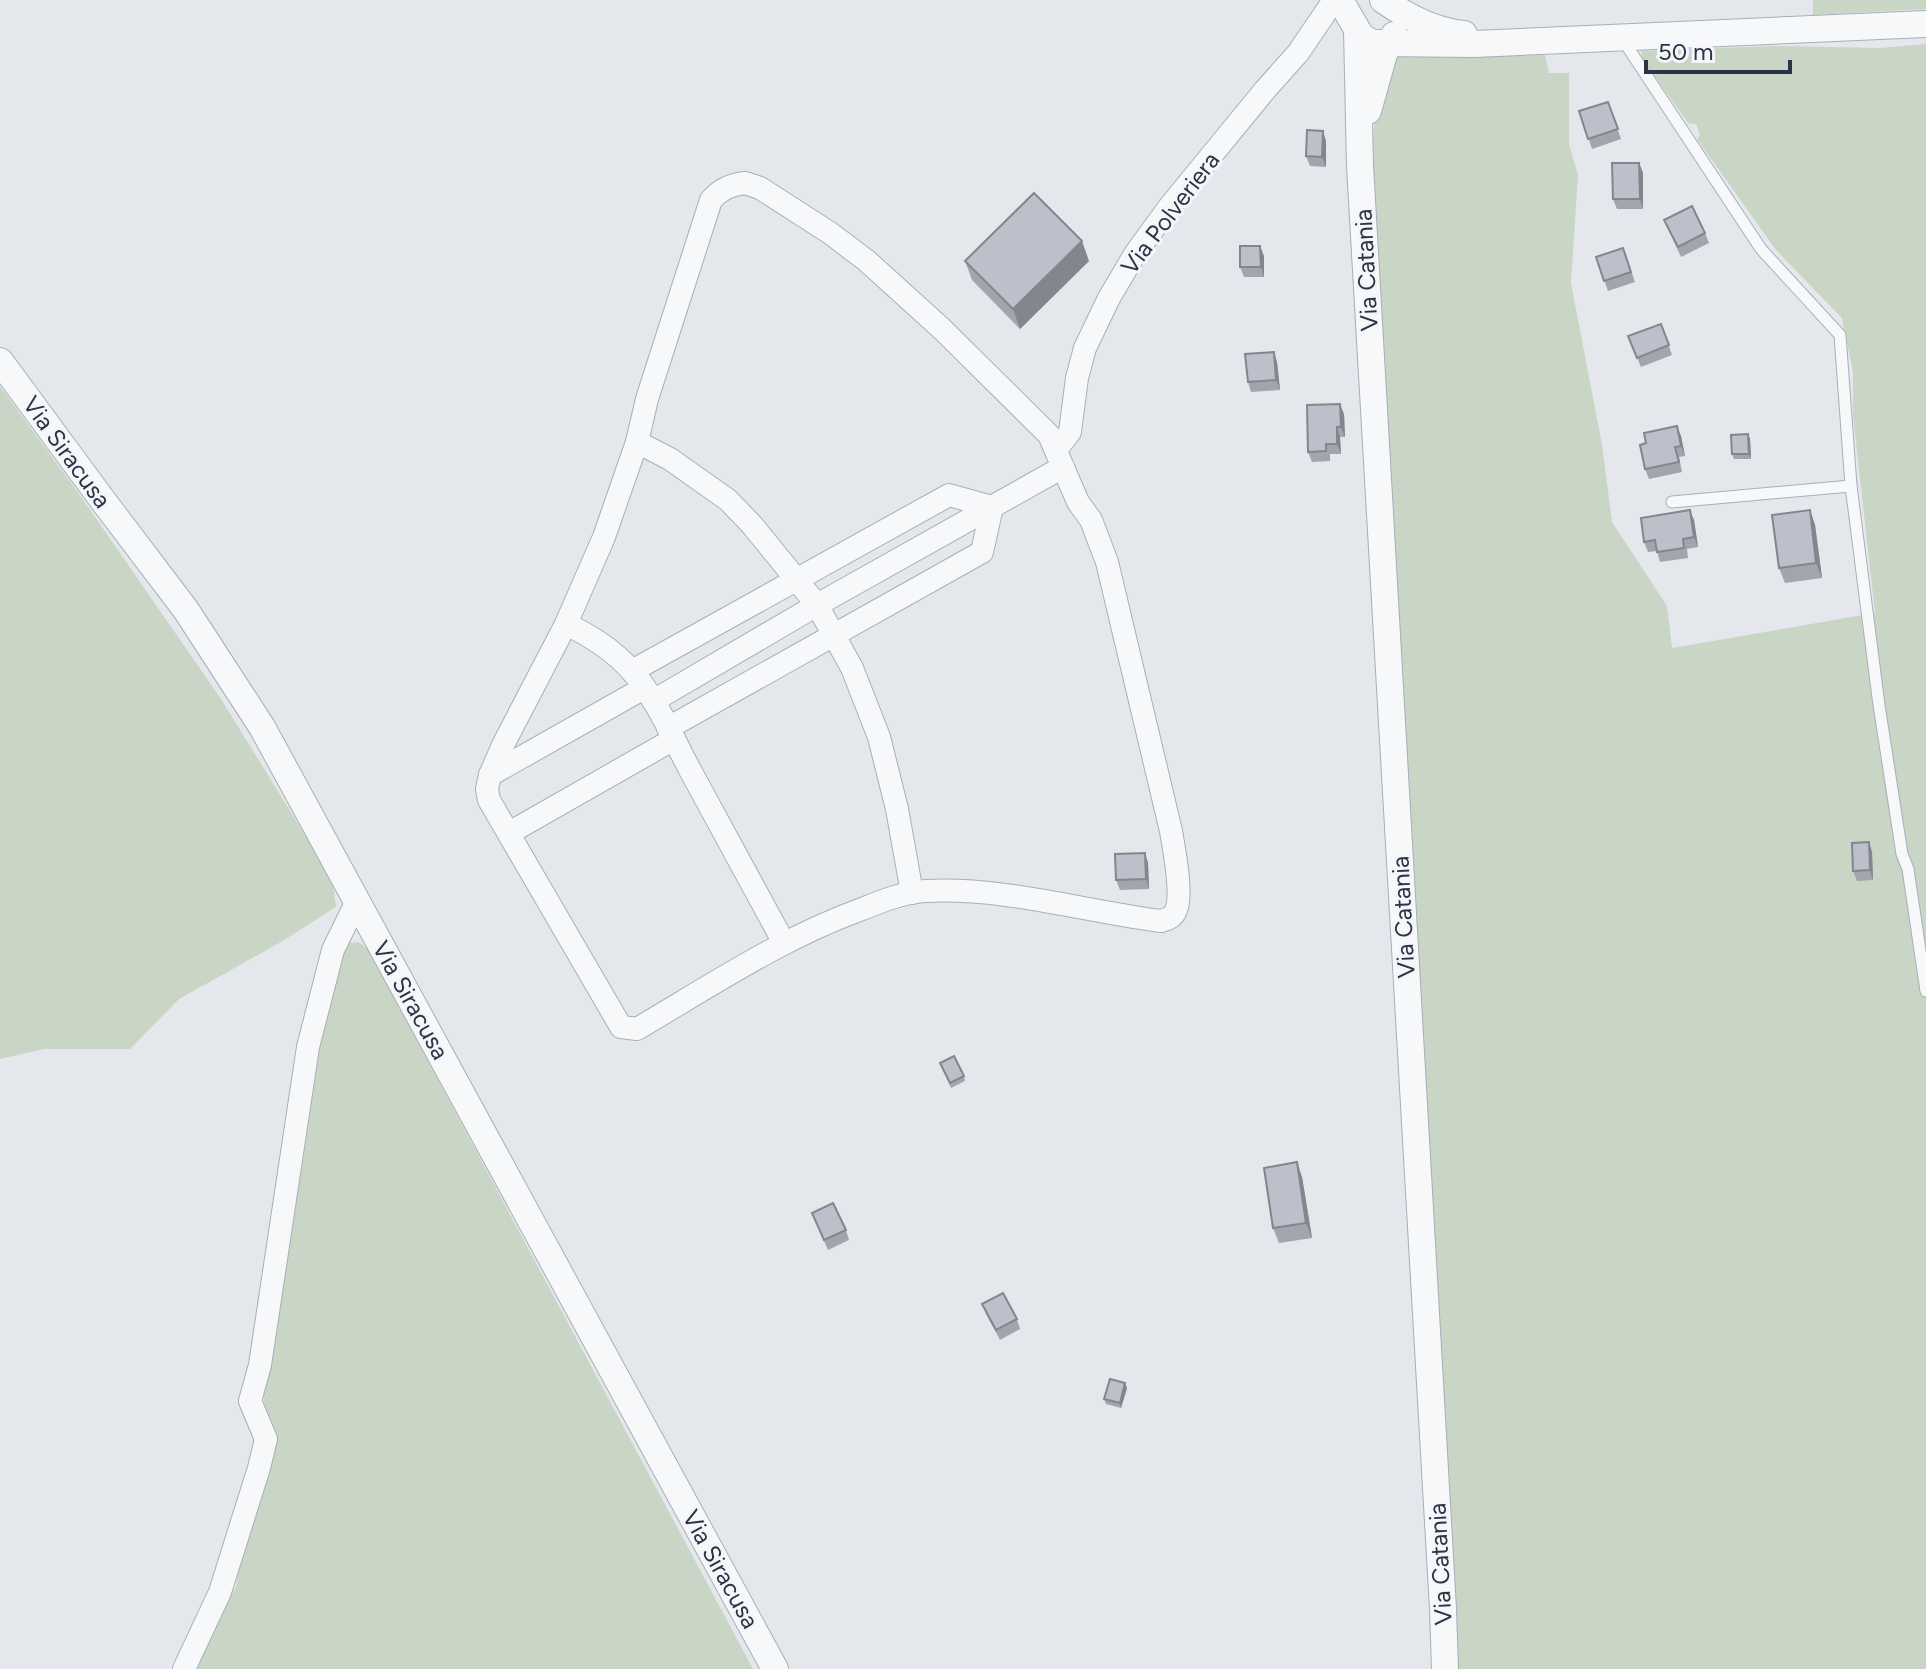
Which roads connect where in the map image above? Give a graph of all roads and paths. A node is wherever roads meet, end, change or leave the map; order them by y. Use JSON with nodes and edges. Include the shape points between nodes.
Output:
{"nodes":[{"id":1,"x":1334,"y":0,"type":"edge"},
{"id":2,"x":1340,"y":0,"type":"edge"},
{"id":3,"x":1380,"y":24,"type":"edge"},
{"id":4,"x":1926,"y":24,"type":"edge"},
{"id":5,"x":1621,"y":37,"type":"junction"},
{"id":6,"x":0,"y":361,"type":"edge"},
{"id":7,"x":637,"y":442,"type":"junction"},
{"id":8,"x":1059,"y":458,"type":"junction"},
{"id":9,"x":1851,"y":486,"type":"junction"},
{"id":10,"x":1672,"y":502,"type":"dead end"},
{"id":11,"x":992,"y":507,"type":"junction"},
{"id":12,"x":798,"y":580,"type":"junction"},
{"id":13,"x":817,"y":605,"type":"junction"},
{"id":14,"x":566,"y":624,"type":"junction"},
{"id":15,"x":835,"y":634,"type":"junction"},
{"id":16,"x":643,"y":687,"type":"junction"},
{"id":17,"x":671,"y":734,"type":"junction"},
{"id":18,"x":490,"y":775,"type":"junction"},
{"id":19,"x":509,"y":833,"type":"junction"},
{"id":20,"x":912,"y":893,"type":"junction"},
{"id":21,"x":357,"y":901,"type":"junction"},
{"id":22,"x":784,"y":943,"type":"junction"},
{"id":23,"x":1926,"y":991,"type":"edge"},
{"id":24,"x":184,"y":1669,"type":"edge"},
{"id":25,"x":775,"y":1669,"type":"edge"},
{"id":26,"x":1445,"y":1669,"type":"edge"}],
"edges":[{"from":1,"to":8,"type":"street","name":"Via Polveriera","via":[[1298,53],[1135,254],[1085,348],[1070,432]]},
{"from":2,"to":3,"type":"street"},
{"from":3,"to":5,"type":"street","via":[[1474,44]]},
{"from":3,"to":26,"type":"street","name":"Via Catania","via":[[1360,166]]},
{"from":4,"to":5,"type":"street"},
{"from":5,"to":9,"type":"lane","via":[[1761,249],[1840,335]]},
{"from":6,"to":21,"type":"street","name":"Via Siracusa","via":[[186,610],[262,727]]},
{"from":7,"to":8,"type":"street","via":[[711,200],[731,185],[745,183],[867,261],[1049,435]]},
{"from":7,"to":12,"type":"street","via":[[728,500]]},
{"from":7,"to":14,"type":"street"},
{"from":8,"to":11,"type":"street"},
{"from":8,"to":20,"type":"street","via":[[1107,562],[1171,831],[1177,910],[1161,921],[984,893]]},
{"from":9,"to":10,"type":"lane"},
{"from":9,"to":23,"type":"lane","via":[[1879,705]]},
{"from":11,"to":12,"type":"street","via":[[949,495]]},
{"from":11,"to":13,"type":"street"},
{"from":11,"to":15,"type":"street","via":[[982,552]]},
{"from":12,"to":13,"type":"street"},
{"from":12,"to":16,"type":"street"},
{"from":13,"to":15,"type":"street"},
{"from":13,"to":16,"type":"street"},
{"from":14,"to":16,"type":"street","via":[[612,651]]},
{"from":14,"to":18,"type":"street"},
{"from":15,"to":17,"type":"street"},
{"from":15,"to":20,"type":"street","via":[[879,737]]},
{"from":16,"to":17,"type":"street"},
{"from":16,"to":18,"type":"street"},
{"from":17,"to":19,"type":"street"},
{"from":17,"to":22,"type":"street"},
{"from":18,"to":19,"type":"street","via":[[489,800]]},
{"from":19,"to":22,"type":"street","via":[[621,1027],[637,1029]]},
{"from":20,"to":22,"type":"street"},
{"from":21,"to":24,"type":"street","via":[[333,950],[308,1047],[260,1365],[250,1401],[266,1439],[220,1592]]},
{"from":21,"to":25,"type":"street","name":"Via Siracusa"}]}
